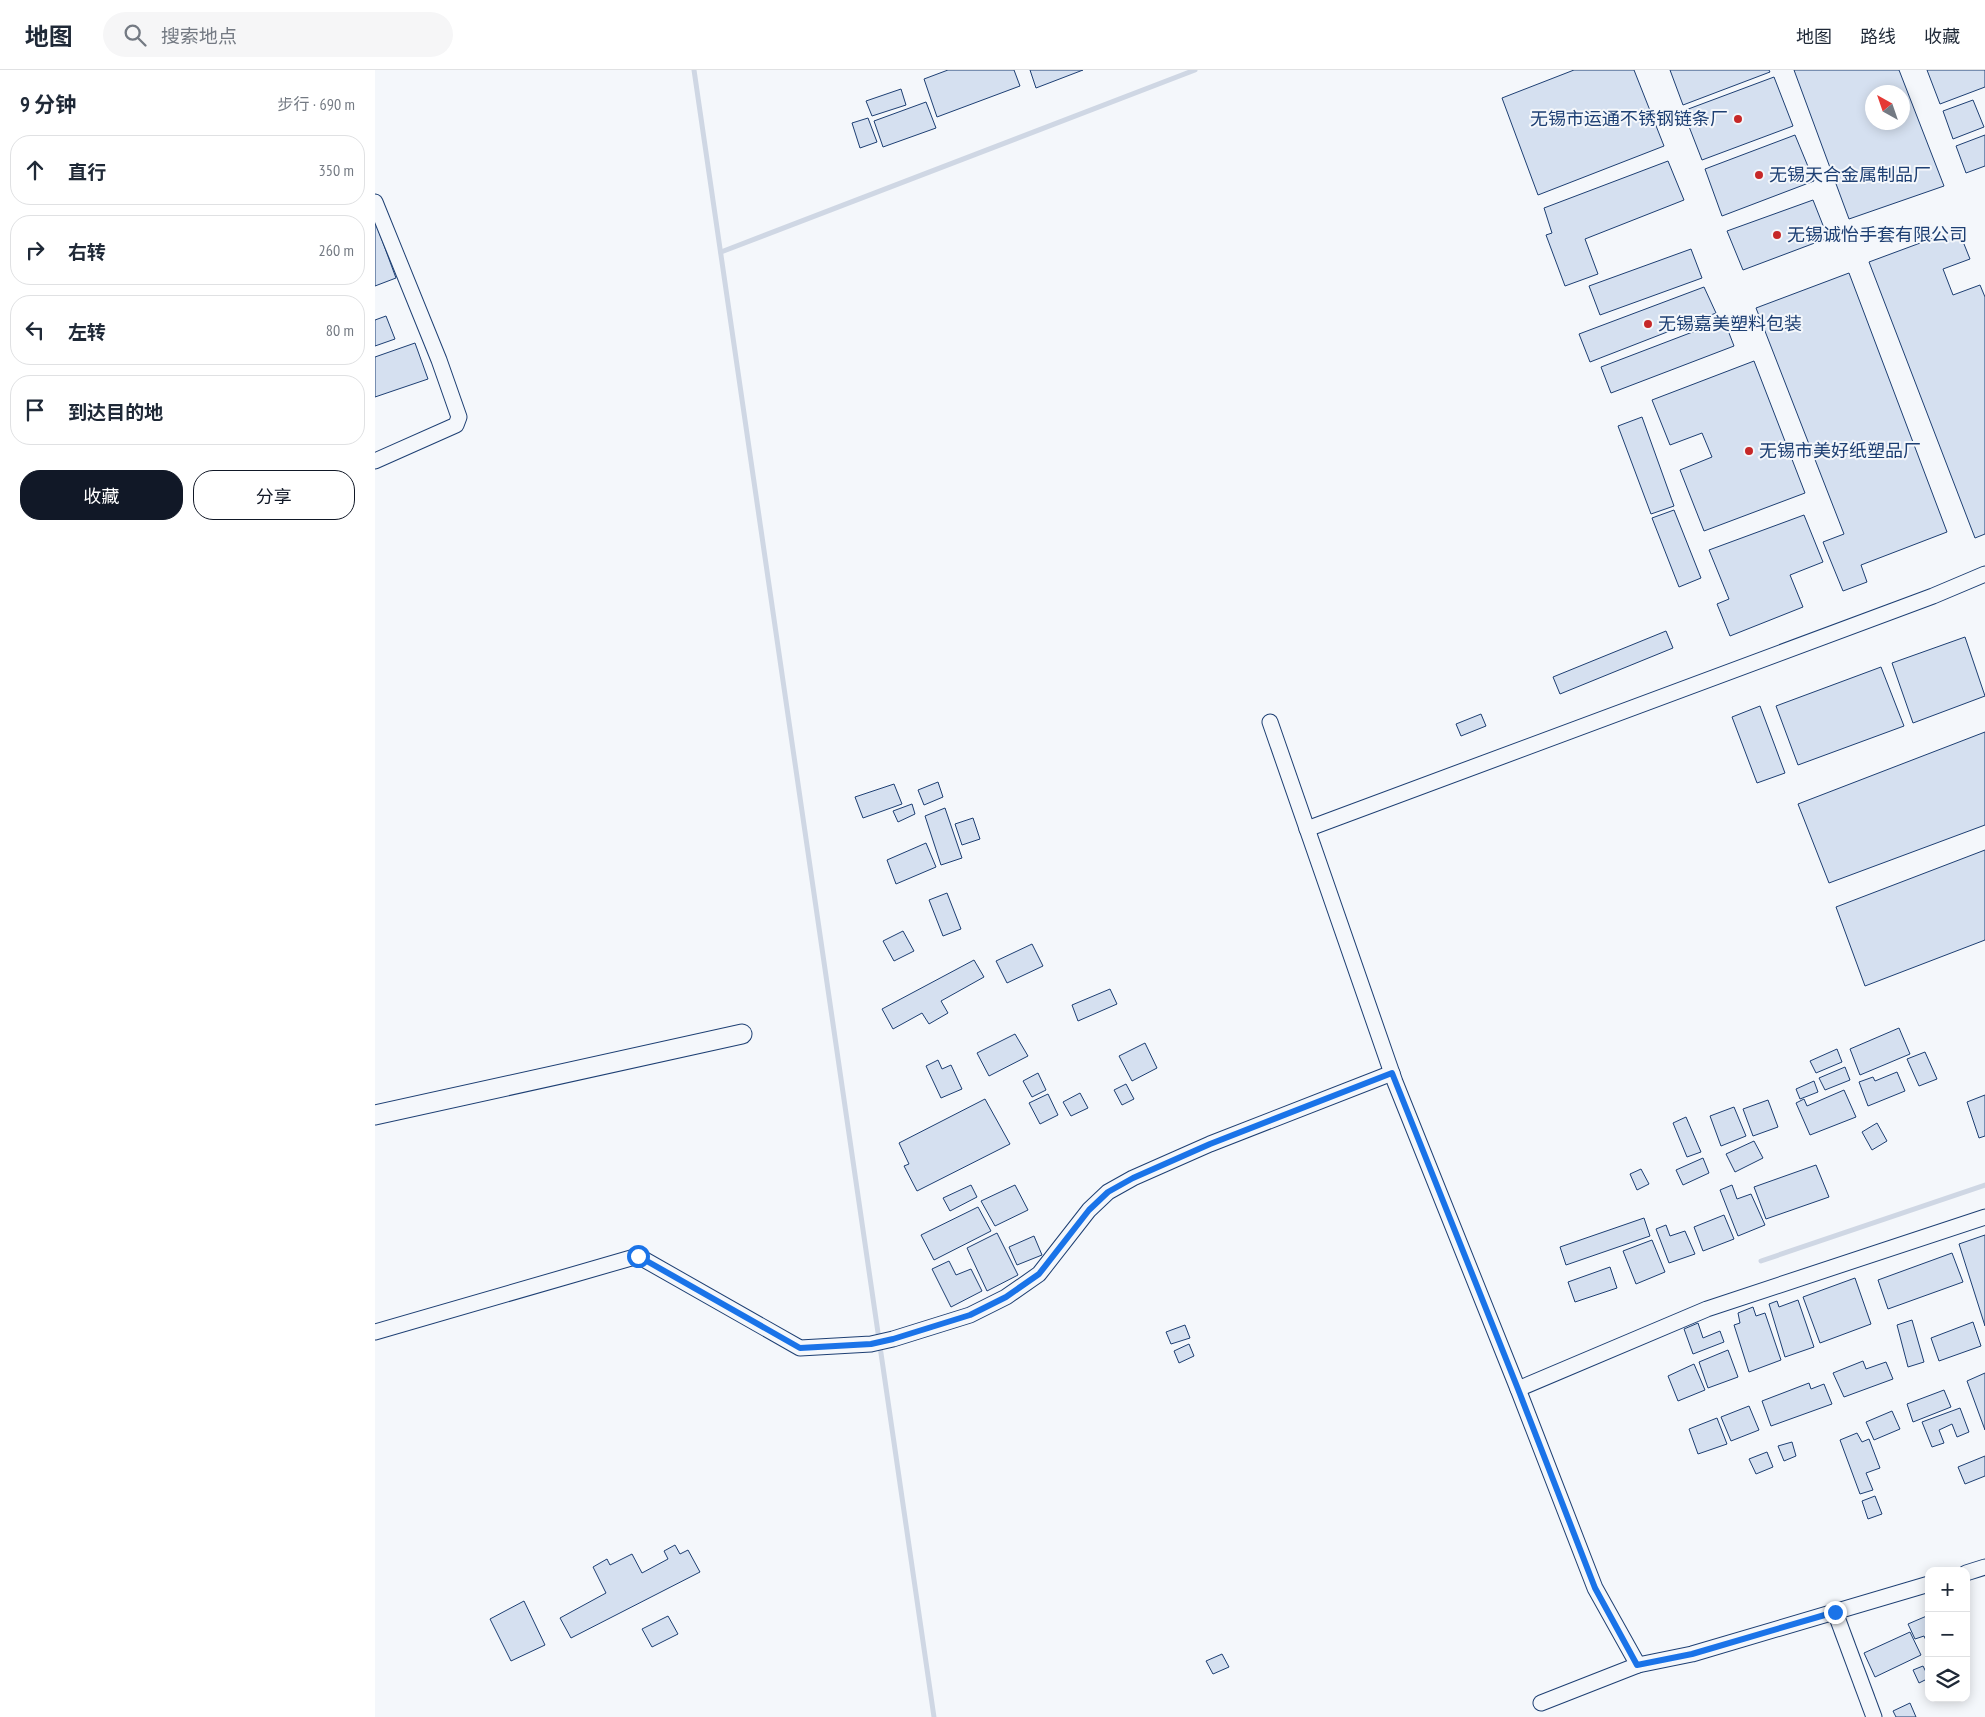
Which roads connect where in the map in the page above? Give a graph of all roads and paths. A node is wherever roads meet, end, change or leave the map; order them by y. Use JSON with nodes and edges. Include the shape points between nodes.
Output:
{"nodes":[{"id":1,"x":375,"y":202,"type":"edge"},
{"id":2,"x":375,"y":461,"type":"edge"},
{"id":3,"x":1985,"y":574,"type":"edge"},
{"id":4,"x":1270,"y":722,"type":"dead end"},
{"id":5,"x":1307,"y":828,"type":"junction"},
{"id":6,"x":742,"y":1034,"type":"dead end"},
{"id":7,"x":1392,"y":1073,"type":"junction"},
{"id":8,"x":375,"y":1115,"type":"edge"},
{"id":9,"x":1985,"y":1217,"type":"edge"},
{"id":10,"x":375,"y":1332,"type":"edge"},
{"id":11,"x":1518,"y":1389,"type":"junction"},
{"id":12,"x":1985,"y":1567,"type":"edge"},
{"id":13,"x":1970,"y":1572,"type":"edge"},
{"id":14,"x":1925,"y":1585,"type":"edge"},
{"id":15,"x":1835,"y":1612,"type":"junction"},
{"id":16,"x":1637,"y":1665,"type":"junction"},
{"id":17,"x":1541,"y":1703,"type":"dead end"},
{"id":18,"x":1874,"y":1717,"type":"edge"}],
"edges":[{"from":1,"to":2,"type":"street","via":[[459,417],[456,425]]},
{"from":3,"to":5,"type":"street"},
{"from":4,"to":5,"type":"street"},
{"from":5,"to":7,"type":"street"},
{"from":6,"to":8,"type":"street"},
{"from":7,"to":10,"type":"street","via":[[1210,1144],[1133,1178],[1108,1192],[1089,1210],[1039,1274],[1006,1297],[970,1315],[893,1339],[871,1344],[800,1348],[638,1256]]},
{"from":7,"to":11,"type":"street"},
{"from":9,"to":11,"type":"street","via":[[1707,1309]]},
{"from":11,"to":16,"type":"street","via":[[1595,1588]]},
{"from":12,"to":13,"type":"street"},
{"from":14,"to":15,"type":"street"},
{"from":15,"to":16,"type":"street","via":[[1692,1654]]},
{"from":15,"to":18,"type":"street"},
{"from":16,"to":17,"type":"street"}]}
